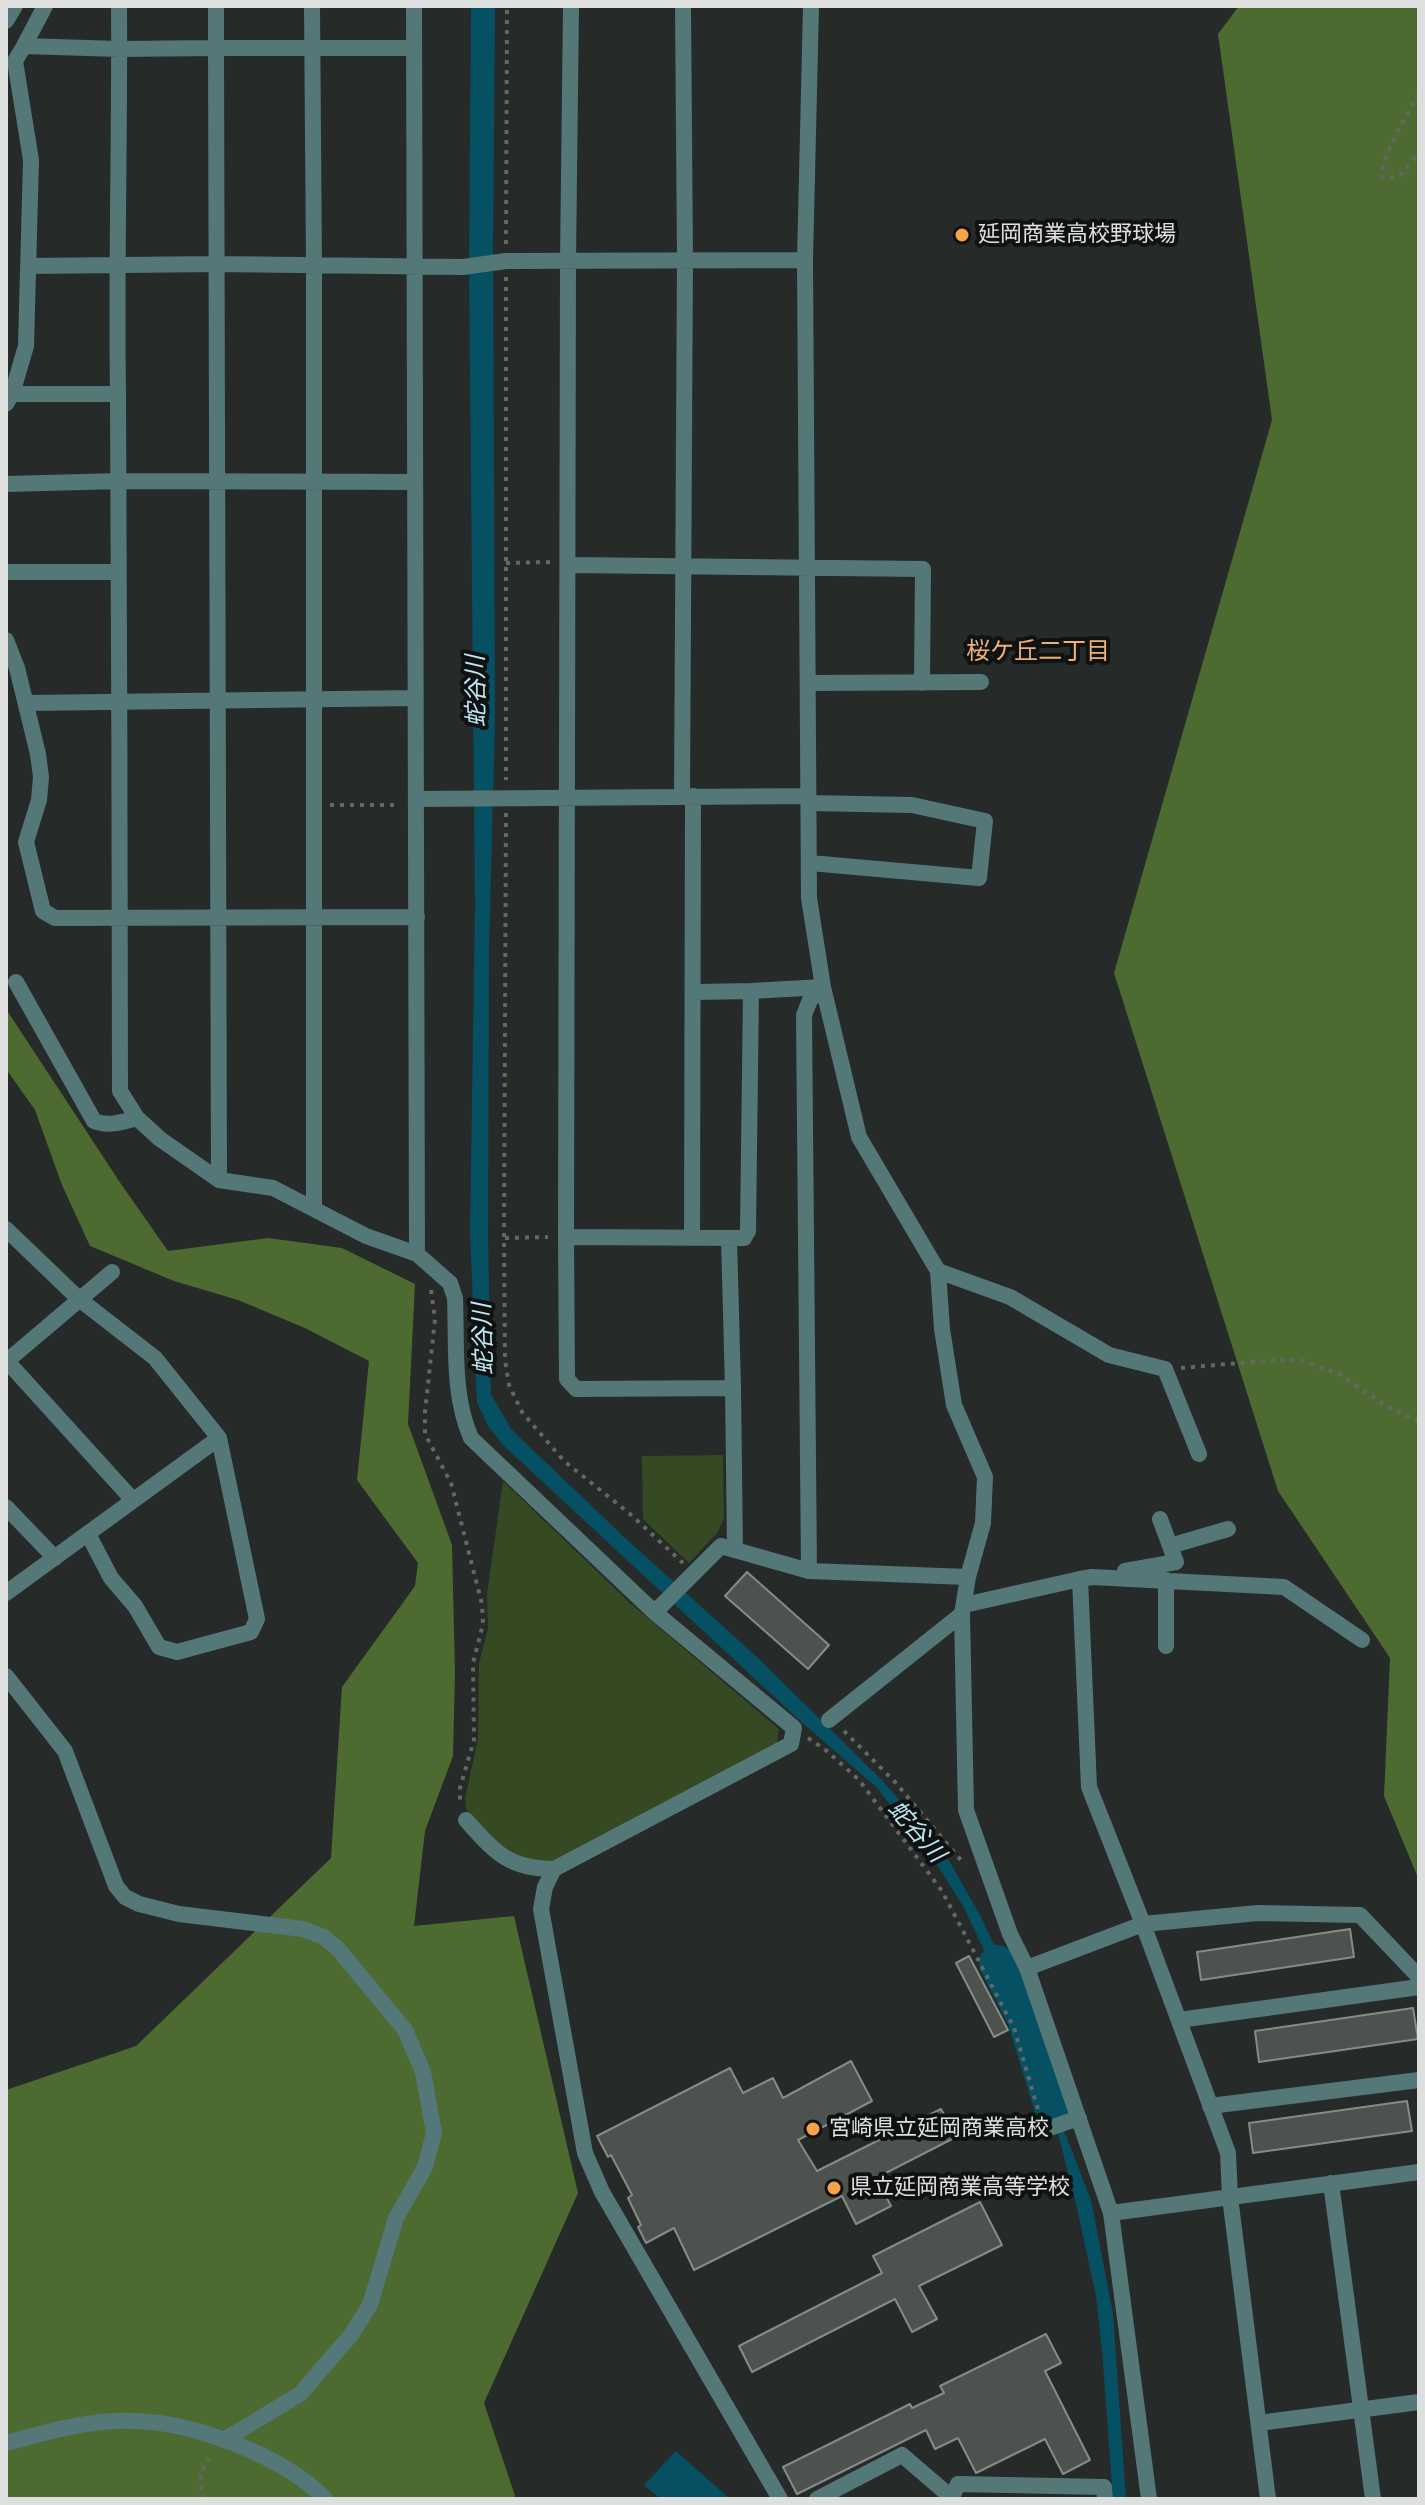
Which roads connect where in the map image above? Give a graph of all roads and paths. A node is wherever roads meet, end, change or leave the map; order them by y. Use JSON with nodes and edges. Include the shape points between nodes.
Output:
{"nodes":[{"id":1,"x":15,"y":6,"type":"edge"},
{"id":2,"x":45,"y":6,"type":"edge"},
{"id":3,"x":119,"y":6,"type":"edge"},
{"id":4,"x":216,"y":6,"type":"edge"},
{"id":5,"x":312,"y":6,"type":"edge"},
{"id":6,"x":414,"y":6,"type":"edge"},
{"id":7,"x":507,"y":6,"type":"edge"},
{"id":8,"x":571,"y":6,"type":"edge"},
{"id":9,"x":683,"y":6,"type":"edge"},
{"id":10,"x":811,"y":6,"type":"edge"},
{"id":11,"x":6,"y":21,"type":"edge"},
{"id":12,"x":24,"y":46,"type":"junction"},
{"id":13,"x":216,"y":48,"type":"junction"},
{"id":14,"x":312,"y":48,"type":"junction"},
{"id":15,"x":414,"y":48,"type":"junction"},
{"id":16,"x":119,"y":49,"type":"junction"},
{"id":17,"x":1419,"y":94,"type":"edge"},
{"id":18,"x":1419,"y":153,"type":"edge"},
{"id":19,"x":685,"y":259,"type":"junction"},
{"id":20,"x":805,"y":260,"type":"junction"},
{"id":21,"x":506,"y":261,"type":"junction"},
{"id":22,"x":568,"y":261,"type":"junction"},
{"id":23,"x":217,"y":264,"type":"junction"},
{"id":24,"x":415,"y":265,"type":"junction"},
{"id":25,"x":29,"y":266,"type":"junction"},
{"id":26,"x":119,"y":266,"type":"junction"},
{"id":27,"x":314,"y":266,"type":"junction"},
{"id":28,"x":118,"y":394,"type":"junction"},
{"id":29,"x":9,"y":399,"type":"edge"},
{"id":30,"x":120,"y":481,"type":"junction"},
{"id":31,"x":217,"y":482,"type":"junction"},
{"id":32,"x":415,"y":482,"type":"junction"},
{"id":33,"x":314,"y":483,"type":"junction"},
{"id":34,"x":6,"y":484,"type":"edge"},
{"id":35,"x":506,"y":563,"type":"junction"},
{"id":36,"x":569,"y":563,"type":"junction"},
{"id":37,"x":682,"y":565,"type":"junction"},
{"id":38,"x":806,"y":567,"type":"junction"},
{"id":39,"x":6,"y":572,"type":"edge"},
{"id":40,"x":118,"y":572,"type":"junction"},
{"id":41,"x":6,"y":640,"type":"edge"},
{"id":42,"x":981,"y":682,"type":"dead end"},
{"id":43,"x":809,"y":683,"type":"junction"},
{"id":44,"x":922,"y":683,"type":"junction"},
{"id":45,"x":415,"y":698,"type":"junction"},
{"id":46,"x":118,"y":700,"type":"junction"},
{"id":47,"x":315,"y":700,"type":"junction"},
{"id":48,"x":217,"y":701,"type":"junction"},
{"id":49,"x":27,"y":703,"type":"junction"},
{"id":50,"x":687,"y":796,"type":"junction"},
{"id":51,"x":504,"y":797,"type":"junction"},
{"id":52,"x":568,"y":797,"type":"junction"},
{"id":53,"x":808,"y":800,"type":"junction"},
{"id":54,"x":416,"y":802,"type":"junction"},
{"id":55,"x":314,"y":806,"type":"junction"},
{"id":56,"x":810,"y":863,"type":"junction"},
{"id":57,"x":417,"y":917,"type":"junction"},
{"id":58,"x":119,"y":918,"type":"junction"},
{"id":59,"x":314,"y":918,"type":"junction"},
{"id":60,"x":217,"y":919,"type":"junction"},
{"id":61,"x":16,"y":982,"type":"dead end"},
{"id":62,"x":823,"y":987,"type":"junction"},
{"id":63,"x":751,"y":991,"type":"junction"},
{"id":64,"x":694,"y":992,"type":"junction"},
{"id":65,"x":137,"y":1118,"type":"junction"},
{"id":66,"x":219,"y":1180,"type":"junction"},
{"id":67,"x":314,"y":1209,"type":"junction"},
{"id":68,"x":6,"y":1229,"type":"edge"},
{"id":69,"x":566,"y":1237,"type":"junction"},
{"id":70,"x":504,"y":1238,"type":"junction"},
{"id":71,"x":692,"y":1238,"type":"junction"},
{"id":72,"x":729,"y":1238,"type":"junction"},
{"id":73,"x":422,"y":1258,"type":"junction"},
{"id":74,"x":938,"y":1271,"type":"junction"},
{"id":75,"x":112,"y":1272,"type":"dead end"},
{"id":76,"x":79,"y":1299,"type":"junction"},
{"id":77,"x":6,"y":1360,"type":"edge"},
{"id":78,"x":1165,"y":1369,"type":"junction"},
{"id":79,"x":733,"y":1388,"type":"junction"},
{"id":80,"x":1419,"y":1421,"type":"edge"},
{"id":81,"x":219,"y":1438,"type":"junction"},
{"id":82,"x":1199,"y":1454,"type":"dead end"},
{"id":83,"x":133,"y":1500,"type":"junction"},
{"id":84,"x":6,"y":1507,"type":"edge"},
{"id":85,"x":1160,"y":1519,"type":"dead end"},
{"id":86,"x":1228,"y":1529,"type":"dead end"},
{"id":87,"x":88,"y":1534,"type":"junction"},
{"id":88,"x":1170,"y":1546,"type":"junction"},
{"id":89,"x":735,"y":1550,"type":"junction"},
{"id":90,"x":55,"y":1558,"type":"junction"},
{"id":91,"x":809,"y":1571,"type":"junction"},
{"id":92,"x":968,"y":1577,"type":"junction"},
{"id":93,"x":688,"y":1578,"type":"junction"},
{"id":94,"x":1086,"y":1578,"type":"junction"},
{"id":95,"x":1166,"y":1580,"type":"junction"},
{"id":96,"x":6,"y":1593,"type":"edge"},
{"id":97,"x":657,"y":1608,"type":"junction"},
{"id":98,"x":963,"y":1609,"type":"junction"},
{"id":99,"x":1362,"y":1640,"type":"dead end"},
{"id":100,"x":1166,"y":1646,"type":"dead end"},
{"id":101,"x":6,"y":1676,"type":"edge"},
{"id":102,"x":830,"y":1719,"type":"joint"},
{"id":103,"x":793,"y":1735,"type":"junction"},
{"id":104,"x":466,"y":1820,"type":"joint"},
{"id":105,"x":554,"y":1869,"type":"junction"},
{"id":106,"x":990,"y":1879,"type":"junction"},
{"id":107,"x":1143,"y":1924,"type":"junction"},
{"id":108,"x":1027,"y":1968,"type":"junction"},
{"id":109,"x":1419,"y":1977,"type":"edge"},
{"id":110,"x":1419,"y":1987,"type":"edge"},
{"id":111,"x":1179,"y":2020,"type":"junction"},
{"id":112,"x":1419,"y":2080,"type":"edge"},
{"id":113,"x":1210,"y":2106,"type":"junction"},
{"id":114,"x":1078,"y":2119,"type":"junction"},
{"id":115,"x":1046,"y":2129,"type":"joint"},
{"id":116,"x":1419,"y":2172,"type":"edge"},
{"id":117,"x":1331,"y":2183,"type":"junction"},
{"id":118,"x":1230,"y":2197,"type":"junction"},
{"id":119,"x":1111,"y":2213,"type":"junction"},
{"id":120,"x":1419,"y":2402,"type":"edge"},
{"id":121,"x":1361,"y":2410,"type":"junction"},
{"id":122,"x":1259,"y":2423,"type":"junction"},
{"id":123,"x":224,"y":2440,"type":"junction"},
{"id":124,"x":6,"y":2443,"type":"edge"},
{"id":125,"x":1024,"y":2492,"type":"edge"},
{"id":126,"x":951,"y":2498,"type":"edge"},
{"id":127,"x":204,"y":2499,"type":"edge"},
{"id":128,"x":325,"y":2499,"type":"edge"},
{"id":129,"x":780,"y":2499,"type":"edge"},
{"id":130,"x":817,"y":2499,"type":"edge"},
{"id":131,"x":1105,"y":2499,"type":"edge"},
{"id":132,"x":1149,"y":2499,"type":"edge"},
{"id":133,"x":1268,"y":2499,"type":"edge"},
{"id":134,"x":1373,"y":2499,"type":"edge"}],
"edges":[{"from":1,"to":11,"type":"street"},
{"from":2,"to":12,"type":"street"},
{"from":3,"to":16,"type":"street"},
{"from":4,"to":13,"type":"street"},
{"from":5,"to":14,"type":"street"},
{"from":6,"to":15,"type":"street"},
{"from":7,"to":21,"type":"path"},
{"from":8,"to":22,"type":"street"},
{"from":9,"to":19,"type":"street"},
{"from":10,"to":20,"type":"street"},
{"from":12,"to":16,"type":"street"},
{"from":12,"to":25,"type":"street","via":[[15,61],[31,160]]},
{"from":13,"to":14,"type":"street"},
{"from":13,"to":16,"type":"street"},
{"from":13,"to":23,"type":"street"},
{"from":14,"to":15,"type":"street"},
{"from":14,"to":27,"type":"street"},
{"from":15,"to":24,"type":"street"},
{"from":16,"to":26,"type":"street"},
{"from":17,"to":18,"type":"path","via":[[1382,177],[1400,175]]},
{"from":19,"to":20,"type":"street"},
{"from":19,"to":22,"type":"street"},
{"from":19,"to":37,"type":"street"},
{"from":20,"to":38,"type":"street"},
{"from":21,"to":22,"type":"street"},
{"from":21,"to":24,"type":"street","via":[[463,267]]},
{"from":21,"to":35,"type":"path"},
{"from":22,"to":36,"type":"street"},
{"from":23,"to":26,"type":"street"},
{"from":23,"to":27,"type":"street"},
{"from":23,"to":31,"type":"street"},
{"from":24,"to":27,"type":"street"},
{"from":24,"to":32,"type":"street"},
{"from":25,"to":26,"type":"street"},
{"from":25,"to":29,"type":"street","via":[[26,346]]},
{"from":26,"to":28,"type":"street"},
{"from":27,"to":33,"type":"street"},
{"from":28,"to":29,"type":"street"},
{"from":28,"to":30,"type":"street"},
{"from":30,"to":31,"type":"street"},
{"from":30,"to":34,"type":"street"},
{"from":30,"to":40,"type":"street"},
{"from":31,"to":33,"type":"street"},
{"from":31,"to":48,"type":"street"},
{"from":32,"to":33,"type":"street"},
{"from":32,"to":45,"type":"street"},
{"from":33,"to":47,"type":"street"},
{"from":35,"to":36,"type":"path"},
{"from":35,"to":51,"type":"path"},
{"from":36,"to":37,"type":"street"},
{"from":36,"to":52,"type":"street"},
{"from":37,"to":38,"type":"street"},
{"from":37,"to":50,"type":"street"},
{"from":38,"to":43,"type":"street"},
{"from":38,"to":44,"type":"street","via":[[923,569]]},
{"from":39,"to":40,"type":"street"},
{"from":40,"to":46,"type":"street"},
{"from":41,"to":49,"type":"street"},
{"from":42,"to":44,"type":"street"},
{"from":43,"to":44,"type":"street"},
{"from":43,"to":53,"type":"street"},
{"from":45,"to":47,"type":"street"},
{"from":45,"to":54,"type":"street"},
{"from":46,"to":48,"type":"street"},
{"from":46,"to":49,"type":"street"},
{"from":46,"to":58,"type":"street"},
{"from":47,"to":48,"type":"street"},
{"from":47,"to":55,"type":"street"},
{"from":48,"to":60,"type":"street"},
{"from":49,"to":58,"type":"street","via":[[41,777],[26,842],[43,911],[55,918]]},
{"from":50,"to":52,"type":"street"},
{"from":50,"to":53,"type":"street"},
{"from":50,"to":64,"type":"street"},
{"from":51,"to":52,"type":"street"},
{"from":51,"to":54,"type":"street"},
{"from":51,"to":70,"type":"path"},
{"from":52,"to":69,"type":"street"},
{"from":53,"to":56,"type":"street"},
{"from":53,"to":56,"type":"street","via":[[912,805],[985,821],[979,878]]},
{"from":54,"to":55,"type":"path"},
{"from":54,"to":57,"type":"street"},
{"from":55,"to":59,"type":"street"},
{"from":56,"to":62,"type":"street","via":[[809,898]]},
{"from":57,"to":59,"type":"street"},
{"from":57,"to":73,"type":"street"},
{"from":58,"to":60,"type":"street"},
{"from":58,"to":65,"type":"street","via":[[120,1091]]},
{"from":59,"to":60,"type":"street"},
{"from":59,"to":67,"type":"street"},
{"from":60,"to":66,"type":"street"},
{"from":61,"to":65,"type":"street","via":[[94,1121],[114,1124]]},
{"from":62,"to":63,"type":"street"},
{"from":62,"to":74,"type":"street","via":[[859,1137]]},
{"from":62,"to":91,"type":"street","via":[[804,1015]]},
{"from":63,"to":64,"type":"street"},
{"from":63,"to":72,"type":"street","via":[[748,1231],[744,1238]]},
{"from":64,"to":71,"type":"street"},
{"from":65,"to":66,"type":"street"},
{"from":66,"to":67,"type":"street","via":[[273,1188]]},
{"from":67,"to":73,"type":"street"},
{"from":68,"to":76,"type":"street"},
{"from":69,"to":70,"type":"path"},
{"from":69,"to":71,"type":"street"},
{"from":69,"to":79,"type":"street","via":[[567,1379],[576,1389]]},
{"from":70,"to":93,"type":"path","via":[[505,1360],[522,1412],[564,1461],[629,1513]]},
{"from":71,"to":72,"type":"street"},
{"from":72,"to":79,"type":"street"},
{"from":73,"to":97,"type":"street","via":[[450,1283],[455,1298],[459,1402],[471,1438]]},
{"from":73,"to":104,"type":"path","via":[[435,1319],[425,1434],[451,1483],[482,1604],[483,1624],[473,1663],[474,1740],[460,1788],[459,1810]]},
{"from":74,"to":78,"type":"street","via":[[1010,1297],[1109,1355]]},
{"from":74,"to":92,"type":"street","via":[[954,1405],[985,1477],[983,1523]]},
{"from":75,"to":76,"type":"street"},
{"from":76,"to":77,"type":"street"},
{"from":76,"to":81,"type":"street","via":[[155,1358]]},
{"from":77,"to":83,"type":"street"},
{"from":78,"to":80,"type":"path","via":[[1305,1361],[1339,1374]]},
{"from":78,"to":82,"type":"street"},
{"from":79,"to":89,"type":"street"},
{"from":81,"to":83,"type":"street"},
{"from":81,"to":87,"type":"street","via":[[257,1619],[251,1632],[177,1652],[159,1647]]},
{"from":83,"to":87,"type":"street"},
{"from":84,"to":90,"type":"street"},
{"from":85,"to":88,"type":"street"},
{"from":86,"to":88,"type":"street"},
{"from":87,"to":90,"type":"street"},
{"from":88,"to":94,"type":"street","via":[[1176,1562]]},
{"from":89,"to":91,"type":"street"},
{"from":89,"to":93,"type":"street","via":[[721,1546]]},
{"from":90,"to":96,"type":"street"},
{"from":91,"to":92,"type":"street"},
{"from":92,"to":98,"type":"street"},
{"from":93,"to":97,"type":"street"},
{"from":94,"to":95,"type":"street"},
{"from":94,"to":98,"type":"street"},
{"from":94,"to":107,"type":"street","via":[[1089,1787]]},
{"from":95,"to":99,"type":"street","via":[[1284,1587]]},
{"from":95,"to":100,"type":"street"},
{"from":97,"to":103,"type":"street","via":[[794,1728]]},
{"from":98,"to":102,"type":"street"},
{"from":98,"to":106,"type":"street","via":[[966,1810]]},
{"from":101,"to":123,"type":"street","via":[[65,1751],[116,1886],[125,1897],[179,1914],[303,1929],[324,1937],[405,2030],[423,2072],[434,2133],[425,2167],[396,2218],[370,2305],[300,2394]]},
{"from":102,"to":106,"type":"path","via":[[896,1783],[959,1858]]},
{"from":103,"to":105,"type":"street","via":[[791,1744]]},
{"from":103,"to":115,"type":"path","via":[[807,1737],[859,1780],[942,1891],[1014,2028]]},
{"from":104,"to":105,"type":"street","via":[[512,1863]]},
{"from":105,"to":129,"type":"street","via":[[541,1909],[585,2153],[602,2192]]},
{"from":106,"to":108,"type":"street"},
{"from":107,"to":108,"type":"street"},
{"from":107,"to":109,"type":"street","via":[[1258,1913],[1360,1915]]},
{"from":107,"to":111,"type":"street"},
{"from":108,"to":114,"type":"street"},
{"from":110,"to":111,"type":"street"},
{"from":111,"to":113,"type":"street"},
{"from":112,"to":113,"type":"street"},
{"from":113,"to":118,"type":"street","via":[[1228,2153]]},
{"from":114,"to":115,"type":"street"},
{"from":114,"to":119,"type":"street"},
{"from":116,"to":117,"type":"street"},
{"from":117,"to":118,"type":"street"},
{"from":117,"to":121,"type":"street"},
{"from":118,"to":119,"type":"street"},
{"from":118,"to":122,"type":"street"},
{"from":119,"to":132,"type":"street"},
{"from":120,"to":121,"type":"street"},
{"from":121,"to":122,"type":"street"},
{"from":121,"to":134,"type":"street"},
{"from":122,"to":133,"type":"street"},
{"from":123,"to":124,"type":"street","via":[[135,2421],[65,2427]]},
{"from":123,"to":127,"type":"path","via":[[203,2465]]},
{"from":123,"to":128,"type":"street","via":[[270,2459]]},
{"from":125,"to":126,"type":"street","via":[[958,2484]]},
{"from":125,"to":131,"type":"street","via":[[1104,2487]]},
{"from":126,"to":130,"type":"street","via":[[902,2455]]}]}
